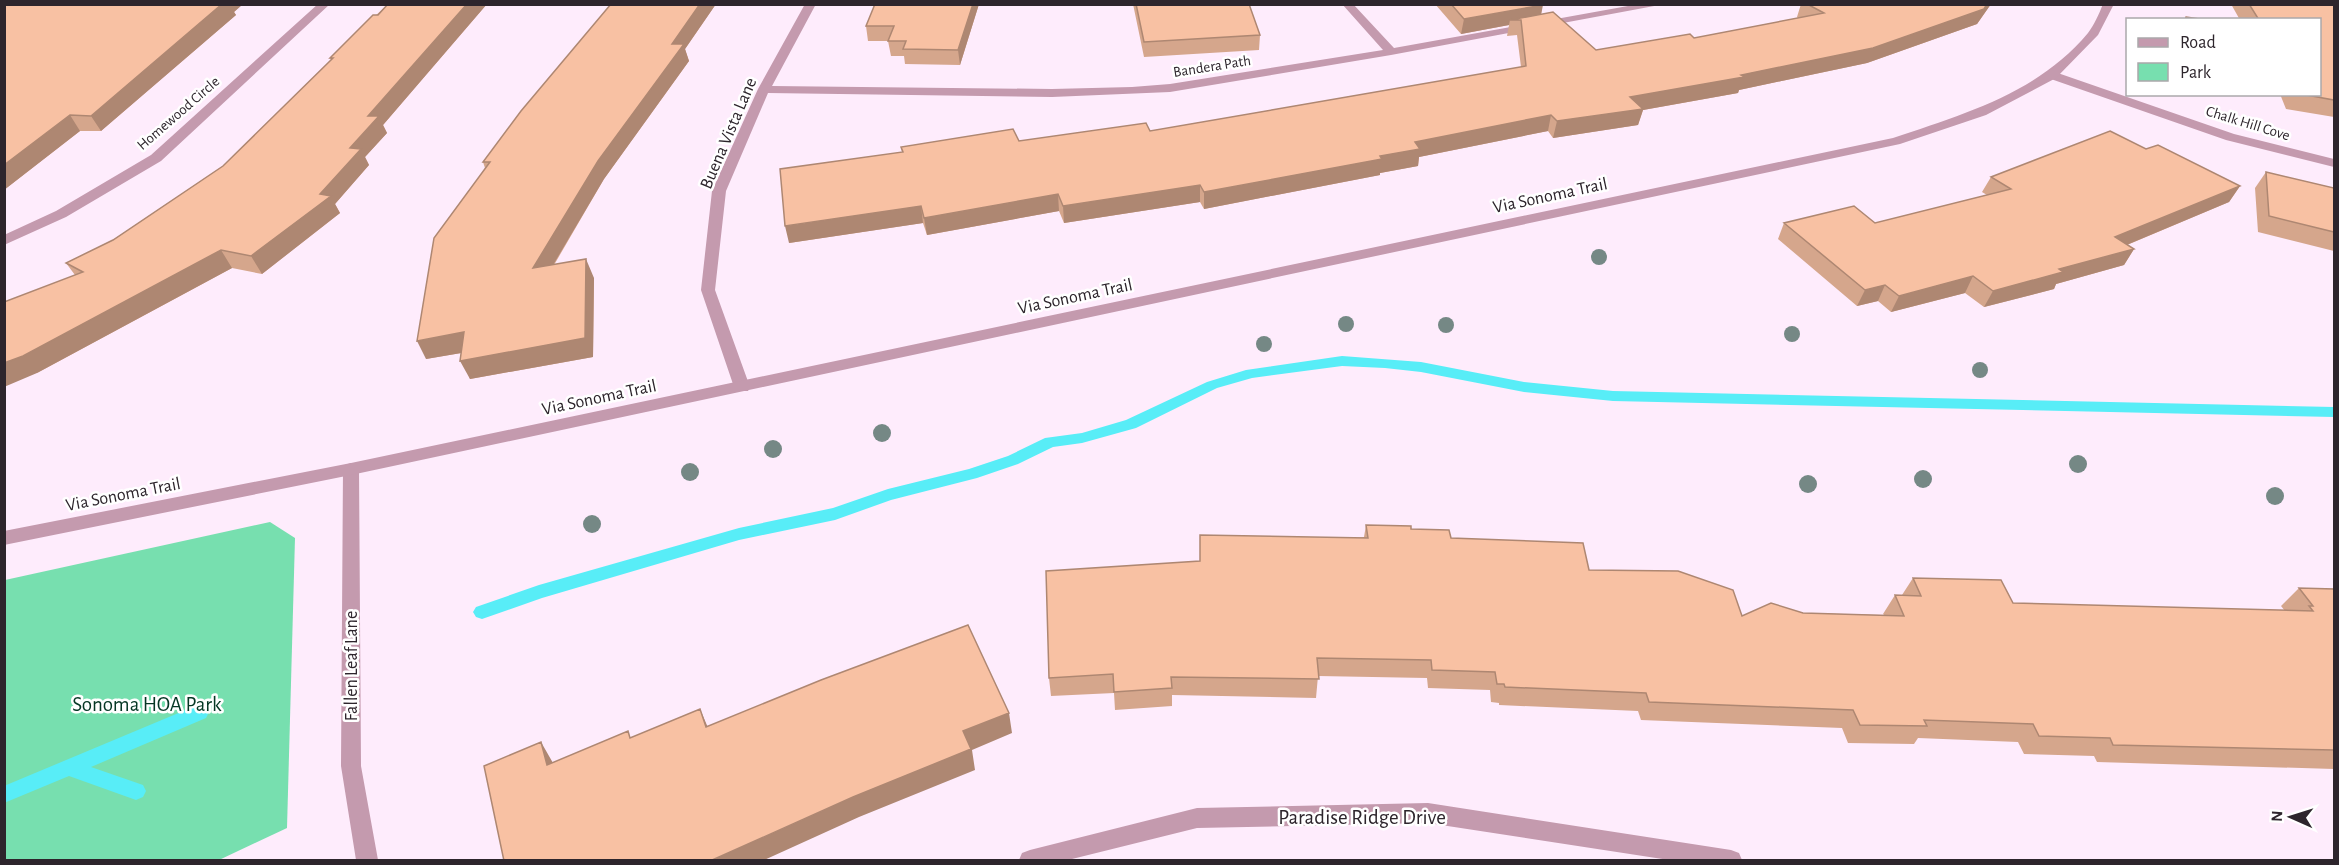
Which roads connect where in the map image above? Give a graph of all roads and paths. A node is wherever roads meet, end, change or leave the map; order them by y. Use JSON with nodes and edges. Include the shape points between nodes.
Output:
{"nodes":[{"id":1,"x":326,"y":4,"type":"edge"},
{"id":2,"x":811,"y":4,"type":"edge"},
{"id":3,"x":1347,"y":4,"type":"edge"},
{"id":4,"x":1660,"y":4,"type":"edge"},
{"id":5,"x":2109,"y":4,"type":"edge"},
{"id":6,"x":1391,"y":52,"type":"junction"},
{"id":7,"x":2052,"y":75,"type":"junction"},
{"id":8,"x":764,"y":89,"type":"junction"},
{"id":9,"x":2334,"y":163,"type":"edge"},
{"id":10,"x":4,"y":241,"type":"edge"},
{"id":11,"x":742,"y":387,"type":"junction"},
{"id":12,"x":351,"y":469,"type":"junction"},
{"id":13,"x":4,"y":538,"type":"edge"},
{"id":14,"x":367,"y":861,"type":"edge"},
{"id":15,"x":1030,"y":861,"type":"edge"},
{"id":16,"x":1731,"y":861,"type":"edge"}],
"edges":[{"from":1,"to":10,"type":"street","name":"Homewood Circle","via":[[156,158],[61,214]]},
{"from":2,"to":8,"type":"street","name":"Buena Vista Lane"},
{"from":3,"to":6,"type":"street"},
{"from":4,"to":6,"type":"street","name":"Bandera Path"},
{"from":5,"to":7,"type":"street","name":"Via Sonoma Trail","via":[[2094,33]]},
{"from":6,"to":8,"type":"street","name":"Bandera Path","via":[[1132,92]]},
{"from":7,"to":9,"type":"street","name":"Chalk Hill Cove","via":[[2230,137]]},
{"from":7,"to":11,"type":"street","name":"Via Sonoma Trail","via":[[1982,112],[1896,141]]},
{"from":8,"to":11,"type":"street","name":"Buena Vista Lane","via":[[719,191],[708,290]]},
{"from":11,"to":12,"type":"street","name":"Via Sonoma Trail"},
{"from":12,"to":13,"type":"street","name":"Via Sonoma Trail"},
{"from":12,"to":14,"type":"street","name":"Fallen Leaf Lane","via":[[351,766]]},
{"from":15,"to":16,"type":"street","name":"Paradise Ridge Drive","via":[[1197,818],[1428,813]]}]}
